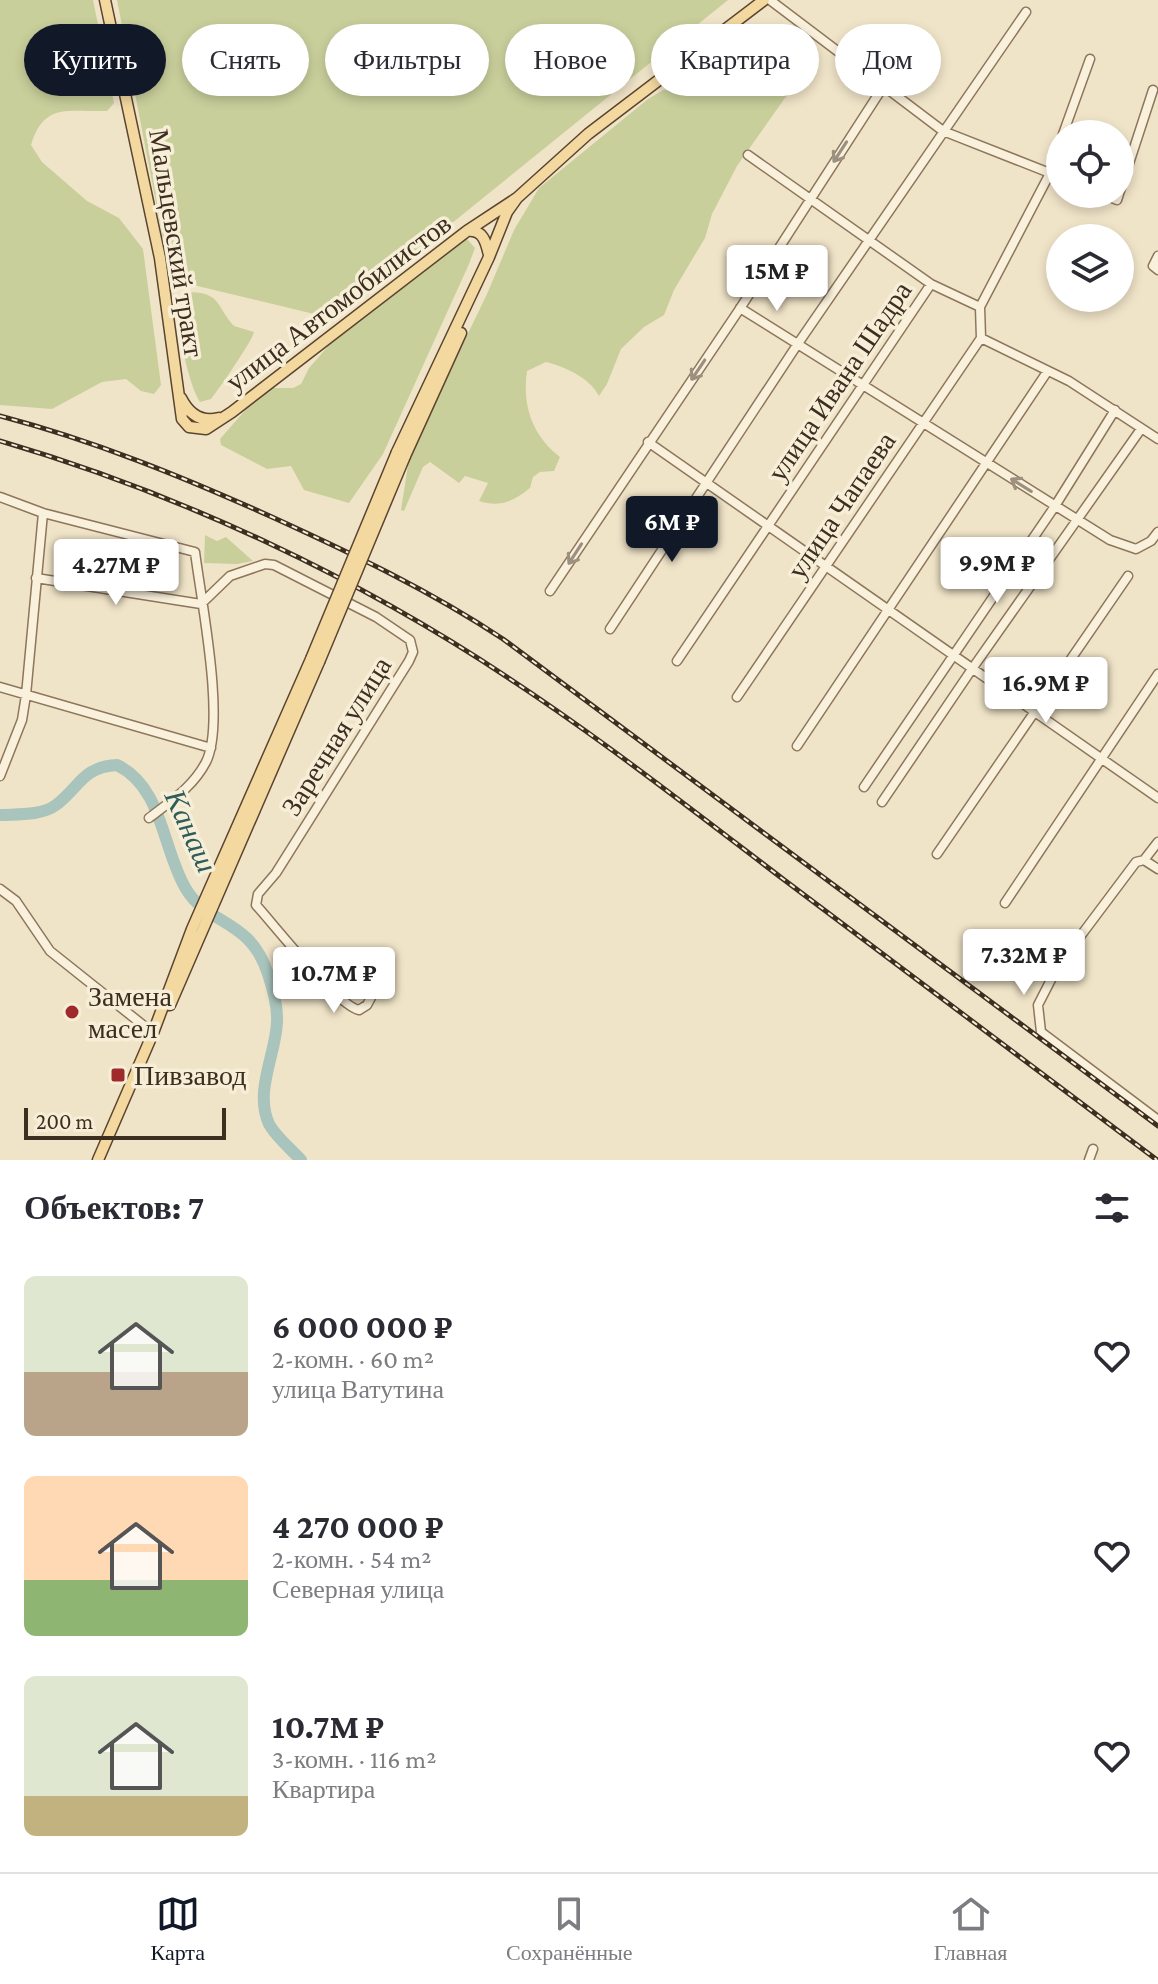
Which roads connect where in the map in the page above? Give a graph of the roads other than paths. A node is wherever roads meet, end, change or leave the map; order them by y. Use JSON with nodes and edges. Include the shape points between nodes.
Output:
{"nodes":[{"id":1,"x":105,"y":0,"type":"edge"},
{"id":2,"x":764,"y":0,"type":"edge"},
{"id":3,"x":770,"y":0,"type":"edge"},
{"id":4,"x":1026,"y":12,"type":"dead end"},
{"id":5,"x":835,"y":50,"type":"edge"},
{"id":6,"x":1090,"y":59,"type":"dead end"},
{"id":7,"x":1153,"y":90,"type":"dead end"},
{"id":8,"x":877,"y":96,"type":"edge"},
{"id":9,"x":895,"y":96,"type":"edge"},
{"id":10,"x":1068,"y":120,"type":"edge"},
{"id":11,"x":943,"y":131,"type":"junction"},
{"id":12,"x":1134,"y":149,"type":"edge"},
{"id":13,"x":748,"y":155,"type":"dead end"},
{"id":14,"x":1046,"y":171,"type":"edge"},
{"id":15,"x":1046,"y":178,"type":"edge"},
{"id":16,"x":517,"y":198,"type":"junction"},
{"id":17,"x":810,"y":199,"type":"junction"},
{"id":18,"x":467,"y":231,"type":"junction"},
{"id":19,"x":868,"y":240,"type":"junction"},
{"id":20,"x":1158,"y":256,"type":"edge"},
{"id":21,"x":489,"y":257,"type":"junction"},
{"id":22,"x":1158,"y":270,"type":"edge"},
{"id":23,"x":931,"y":284,"type":"junction"},
{"id":24,"x":980,"y":307,"type":"junction"},
{"id":25,"x":740,"y":308,"type":"junction"},
{"id":26,"x":981,"y":338,"type":"junction"},
{"id":27,"x":797,"y":345,"type":"junction"},
{"id":28,"x":1047,"y":372,"type":"junction"},
{"id":29,"x":862,"y":386,"type":"junction"},
{"id":30,"x":1115,"y":410,"type":"junction"},
{"id":31,"x":923,"y":424,"type":"junction"},
{"id":32,"x":204,"y":426,"type":"joint"},
{"id":33,"x":1141,"y":429,"type":"junction"},
{"id":34,"x":1158,"y":439,"type":"edge"},
{"id":35,"x":648,"y":442,"type":"junction"},
{"id":36,"x":401,"y":454,"type":"junction"},
{"id":37,"x":988,"y":464,"type":"junction"},
{"id":38,"x":706,"y":483,"type":"junction"},
{"id":39,"x":0,"y":497,"type":"edge"},
{"id":40,"x":1055,"y":506,"type":"junction"},
{"id":41,"x":43,"y":513,"type":"junction"},
{"id":42,"x":1076,"y":519,"type":"junction"},
{"id":43,"x":767,"y":527,"type":"junction"},
{"id":44,"x":1158,"y":532,"type":"edge"},
{"id":45,"x":825,"y":567,"type":"junction"},
{"id":46,"x":1128,"y":576,"type":"dead end"},
{"id":47,"x":36,"y":578,"type":"junction"},
{"id":48,"x":550,"y":591,"type":"dead end"},
{"id":49,"x":201,"y":604,"type":"junction"},
{"id":50,"x":889,"y":611,"type":"junction"},
{"id":51,"x":610,"y":629,"type":"dead end"},
{"id":52,"x":952,"y":655,"type":"junction"},
{"id":53,"x":677,"y":661,"type":"dead end"},
{"id":54,"x":972,"y":669,"type":"junction"},
{"id":55,"x":1158,"y":674,"type":"edge"},
{"id":56,"x":0,"y":687,"type":"edge"},
{"id":57,"x":26,"y":695,"type":"junction"},
{"id":58,"x":737,"y":697,"type":"dead end"},
{"id":59,"x":1035,"y":713,"type":"junction"},
{"id":60,"x":797,"y":746,"type":"dead end"},
{"id":61,"x":211,"y":748,"type":"junction"},
{"id":62,"x":1100,"y":758,"type":"junction"},
{"id":63,"x":0,"y":776,"type":"edge"},
{"id":64,"x":864,"y":787,"type":"dead end"},
{"id":65,"x":1158,"y":798,"type":"edge"},
{"id":66,"x":882,"y":802,"type":"dead end"},
{"id":67,"x":149,"y":818,"type":"dead end"},
{"id":68,"x":1158,"y":842,"type":"edge"},
{"id":69,"x":937,"y":854,"type":"dead end"},
{"id":70,"x":1144,"y":860,"type":"junction"},
{"id":71,"x":1158,"y":869,"type":"edge"},
{"id":72,"x":0,"y":889,"type":"edge"},
{"id":73,"x":1005,"y":903,"type":"dead end"},
{"id":74,"x":329,"y":985,"type":"junction"},
{"id":75,"x":153,"y":1033,"type":"junction"},
{"id":76,"x":1158,"y":1120,"type":"edge"},
{"id":77,"x":1093,"y":1149,"type":"dead end"},
{"id":78,"x":98,"y":1160,"type":"edge"},
{"id":79,"x":1089,"y":1160,"type":"edge"}],
"edges":[{"from":1,"to":32,"type":"main road","name":"Мальцевский тракт","via":[[160,258],[175,381],[182,407]]},
{"from":2,"to":16,"type":"main road","name":"улица Автомобилистов","via":[[588,134]]},
{"from":3,"to":5,"type":"street"},
{"from":4,"to":11,"type":"street"},
{"from":6,"to":10,"type":"street"},
{"from":7,"to":12,"type":"street"},
{"from":8,"to":17,"type":"street","one_way":true},
{"from":9,"to":11,"type":"street"},
{"from":11,"to":14,"type":"street"},
{"from":11,"to":19,"type":"street"},
{"from":13,"to":17,"type":"street"},
{"from":15,"to":24,"type":"street"},
{"from":16,"to":18,"type":"main road"},
{"from":16,"to":21,"type":"main road","name":"улица Автомобилистов"},
{"from":16,"to":36,"type":"main road","via":[[495,258]]},
{"from":17,"to":19,"type":"street"},
{"from":17,"to":25,"type":"street"},
{"from":18,"to":21,"type":"main road","name":"улица Автомобилистов","via":[[482,235]]},
{"from":18,"to":32,"type":"main road","name":"улица Автомобилистов","via":[[232,412]]},
{"from":19,"to":23,"type":"street"},
{"from":19,"to":27,"type":"street"},
{"from":20,"to":22,"type":"street","via":[[1153,266]]},
{"from":21,"to":36,"type":"main road"},
{"from":23,"to":24,"type":"street"},
{"from":23,"to":29,"type":"street","name":"улица Ивана Шадра"},
{"from":24,"to":26,"type":"street"},
{"from":25,"to":27,"type":"street"},
{"from":25,"to":35,"type":"street","one_way":true},
{"from":26,"to":28,"type":"street"},
{"from":26,"to":31,"type":"street","name":"улица Чапаева"},
{"from":27,"to":29,"type":"street"},
{"from":27,"to":38,"type":"street"},
{"from":28,"to":30,"type":"street"},
{"from":28,"to":37,"type":"street"},
{"from":29,"to":31,"type":"street"},
{"from":29,"to":43,"type":"street","name":"улица Ивана Шадра"},
{"from":30,"to":33,"type":"street"},
{"from":30,"to":40,"type":"street"},
{"from":31,"to":37,"type":"street"},
{"from":31,"to":45,"type":"street","name":"улица Чапаева"},
{"from":33,"to":34,"type":"street"},
{"from":33,"to":42,"type":"street"},
{"from":35,"to":38,"type":"street"},
{"from":35,"to":48,"type":"street","one_way":true},
{"from":36,"to":75,"type":"main road","bridge":true},
{"from":40,"to":37,"type":"street","one_way":true},
{"from":37,"to":50,"type":"street"},
{"from":38,"to":43,"type":"street"},
{"from":38,"to":51,"type":"street"},
{"from":39,"to":41,"type":"street"},
{"from":40,"to":42,"type":"street"},
{"from":40,"to":52,"type":"street"},
{"from":41,"to":47,"type":"street"},
{"from":41,"to":49,"type":"street","via":[[195,552]]},
{"from":42,"to":44,"type":"street","via":[[1128,548],[1144,547]]},
{"from":42,"to":54,"type":"street"},
{"from":43,"to":45,"type":"street"},
{"from":43,"to":53,"type":"street","name":"улица Ивана Шадра"},
{"from":45,"to":50,"type":"street"},
{"from":45,"to":58,"type":"street","name":"улица Чапаева"},
{"from":46,"to":59,"type":"street"},
{"from":47,"to":49,"type":"street"},
{"from":47,"to":57,"type":"street"},
{"from":49,"to":61,"type":"street","via":[[212,691]]},
{"from":49,"to":74,"type":"street","name":"Заречная улица","via":[[230,576],[274,565],[403,632],[413,645],[409,661],[317,809],[258,894],[256,905]]},
{"from":50,"to":52,"type":"street"},
{"from":50,"to":60,"type":"street"},
{"from":52,"to":54,"type":"street"},
{"from":52,"to":64,"type":"street"},
{"from":54,"to":59,"type":"street"},
{"from":54,"to":66,"type":"street"},
{"from":55,"to":62,"type":"street"},
{"from":56,"to":57,"type":"street"},
{"from":57,"to":61,"type":"street"},
{"from":57,"to":63,"type":"street"},
{"from":59,"to":62,"type":"street"},
{"from":59,"to":69,"type":"street"},
{"from":61,"to":67,"type":"street","via":[[196,778]]},
{"from":62,"to":65,"type":"street"},
{"from":62,"to":73,"type":"street"},
{"from":68,"to":70,"type":"street"},
{"from":70,"to":71,"type":"street"},
{"from":70,"to":76,"type":"street","via":[[1136,862],[1058,966],[1038,1005],[1041,1032]]},
{"from":72,"to":75,"type":"street","via":[[16,901],[50,951]]},
{"from":74,"to":74,"type":"street","via":[[350,1008],[359,1010],[375,990],[372,983],[345,972]]},
{"from":75,"to":78,"type":"main road"},
{"from":77,"to":79,"type":"street"}]}
